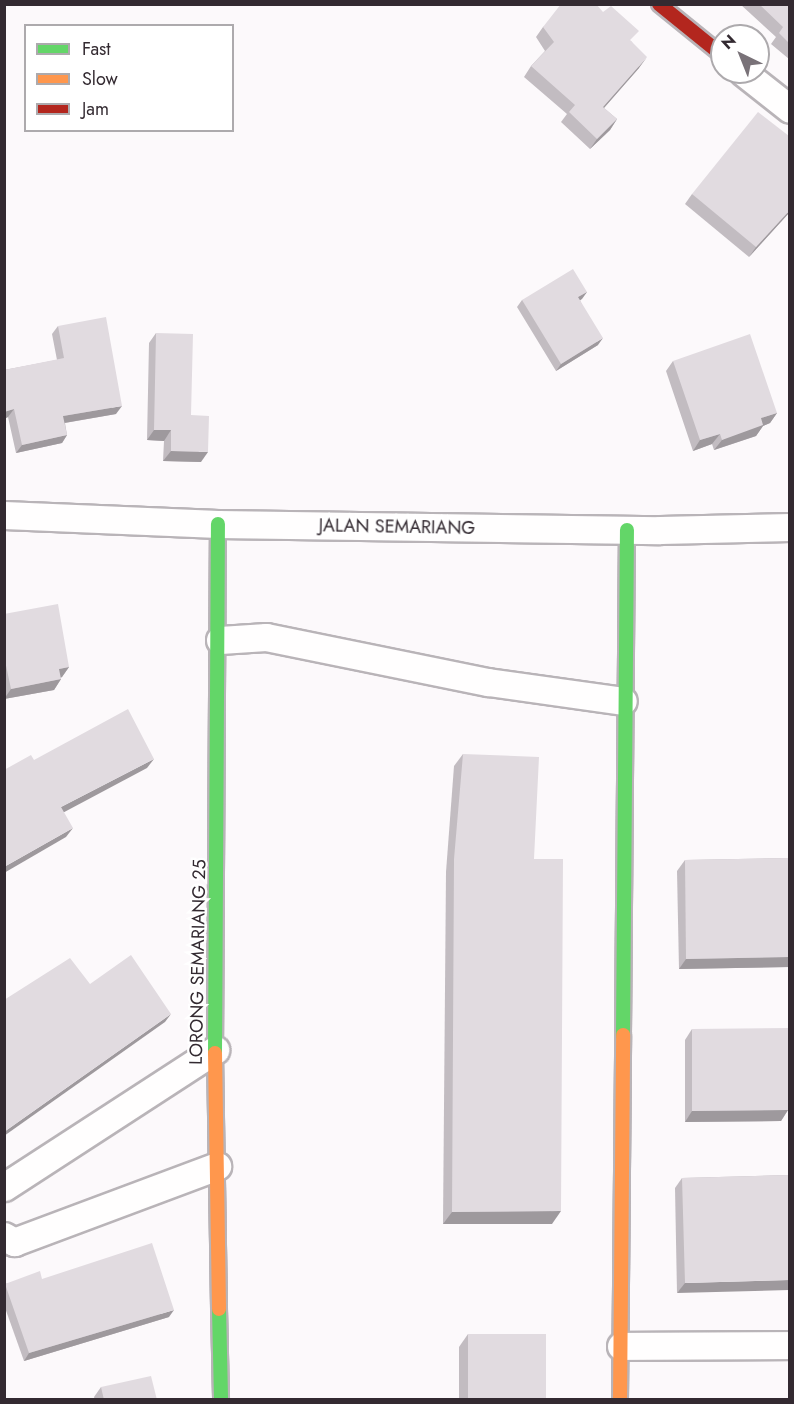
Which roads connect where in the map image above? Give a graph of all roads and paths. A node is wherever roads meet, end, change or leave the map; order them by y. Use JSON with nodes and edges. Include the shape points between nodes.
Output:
{"nodes":[{"id":1,"x":659,"y":4,"type":"edge"},
{"id":2,"x":710,"y":45,"type":"edge"},
{"id":3,"x":758,"y":84,"type":"edge"},
{"id":4,"x":789,"y":110,"type":"edge"},
{"id":5,"x":4,"y":516,"type":"edge"},
{"id":6,"x":218,"y":524,"type":"junction"},
{"id":7,"x":789,"y":527,"type":"edge"},
{"id":8,"x":627,"y":530,"type":"junction"},
{"id":9,"x":220,"y":640,"type":"junction"},
{"id":10,"x":623,"y":701,"type":"junction"},
{"id":11,"x":215,"y":1050,"type":"junction"},
{"id":12,"x":217,"y":1166,"type":"junction"},
{"id":13,"x":4,"y":1187,"type":"edge"},
{"id":14,"x":4,"y":1236,"type":"edge"},
{"id":15,"x":621,"y":1346,"type":"junction"},
{"id":16,"x":789,"y":1346,"type":"edge"},
{"id":17,"x":221,"y":1400,"type":"edge"},
{"id":18,"x":620,"y":1400,"type":"edge"}],
"edges":[{"from":1,"to":2,"type":"street"},
{"from":3,"to":4,"type":"street"},
{"from":5,"to":6,"type":"street","name":"JALAN SEMARIANG"},
{"from":6,"to":8,"type":"street","name":"JALAN SEMARIANG"},
{"from":6,"to":9,"type":"street","name":"LORONG SEMARIANG 25"},
{"from":7,"to":8,"type":"street","name":"JALAN SEMARIANG"},
{"from":8,"to":10,"type":"street"},
{"from":9,"to":10,"type":"street","via":[[266,637],[488,682]]},
{"from":9,"to":11,"type":"street","name":"LORONG SEMARIANG 25"},
{"from":10,"to":15,"type":"street"},
{"from":11,"to":12,"type":"street","name":"LORONG SEMARIANG 25"},
{"from":11,"to":13,"type":"street"},
{"from":12,"to":14,"type":"street","via":[[14,1242]]},
{"from":12,"to":17,"type":"street","name":"LORONG SEMARIANG 25"},
{"from":15,"to":16,"type":"street"},
{"from":15,"to":18,"type":"street"}]}
